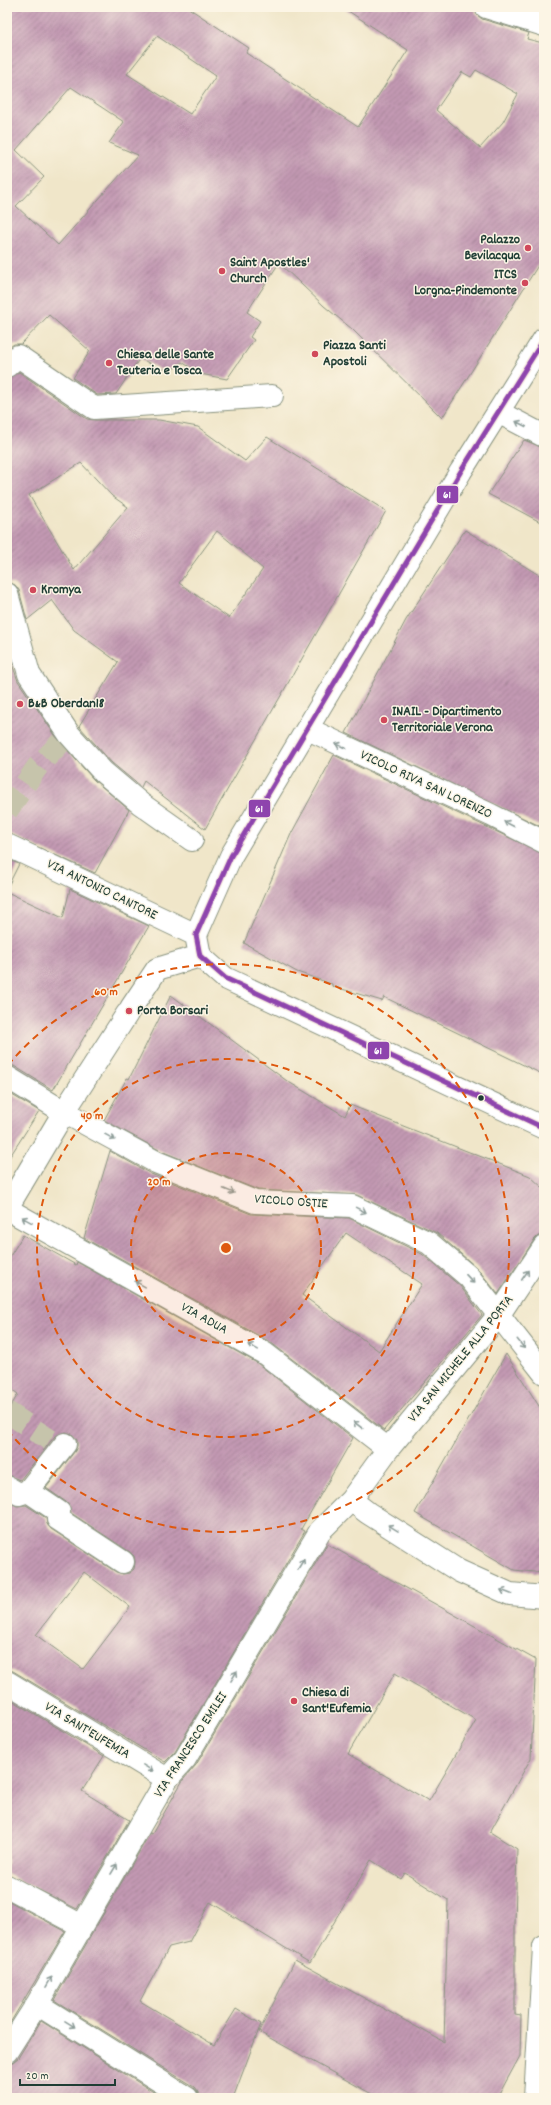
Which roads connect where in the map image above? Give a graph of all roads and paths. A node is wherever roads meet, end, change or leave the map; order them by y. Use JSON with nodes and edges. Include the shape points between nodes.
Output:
{"nodes":[{"id":1,"x":486,"y":7,"type":"edge"},
{"id":2,"x":544,"y":25,"type":"edge"},
{"id":3,"x":544,"y":339,"type":"edge"},
{"id":4,"x":7,"y":366,"type":"edge"},
{"id":5,"x":272,"y":396,"type":"dead end"},
{"id":6,"x":498,"y":412,"type":"junction"},
{"id":7,"x":544,"y":436,"type":"edge"},
{"id":8,"x":7,"y":594,"type":"edge"},
{"id":9,"x":308,"y":729,"type":"junction"},
{"id":10,"x":192,"y":840,"type":"dead end"},
{"id":11,"x":544,"y":842,"type":"edge"},
{"id":12,"x":7,"y":845,"type":"edge"},
{"id":13,"x":198,"y":946,"type":"junction"},
{"id":14,"x":7,"y":1077,"type":"edge"},
{"id":15,"x":64,"y":1112,"type":"junction"},
{"id":16,"x":541,"y":1120,"type":"edge"},
{"id":17,"x":7,"y":1209,"type":"edge"},
{"id":18,"x":544,"y":1247,"type":"edge"},
{"id":19,"x":498,"y":1316,"type":"junction"},
{"id":20,"x":544,"y":1373,"type":"edge"},
{"id":21,"x":58,"y":1444,"type":"dead end"},
{"id":22,"x":388,"y":1449,"type":"junction"},
{"id":23,"x":7,"y":1487,"type":"edge"},
{"id":24,"x":28,"y":1491,"type":"junction"},
{"id":25,"x":351,"y":1500,"type":"junction"},
{"id":26,"x":123,"y":1562,"type":"dead end"},
{"id":27,"x":544,"y":1597,"type":"edge"},
{"id":28,"x":7,"y":1682,"type":"edge"},
{"id":29,"x":167,"y":1779,"type":"junction"},
{"id":30,"x":7,"y":1886,"type":"edge"},
{"id":31,"x":82,"y":1926,"type":"junction"},
{"id":32,"x":544,"y":1947,"type":"edge"},
{"id":33,"x":37,"y":2004,"type":"junction"},
{"id":34,"x":7,"y":2051,"type":"edge"},
{"id":35,"x":538,"y":2096,"type":"edge"},
{"id":36,"x":187,"y":2098,"type":"edge"}],
"edges":[{"from":1,"to":2,"type":"street"},
{"from":3,"to":6,"type":"street"},
{"from":4,"to":5,"type":"street","via":[[18,356],[94,408]]},
{"from":7,"to":6,"type":"street","one_way":true},
{"from":6,"to":9,"type":"street"},
{"from":8,"to":10,"type":"street","via":[[29,674],[69,734],[103,772],[141,804]]},
{"from":11,"to":9,"type":"street","name":"VICOLO RIVA SAN LORENZO","one_way":true},
{"from":9,"to":13,"type":"street","via":[[231,856]]},
{"from":12,"to":13,"type":"street","name":"VIA ANTONIO CANTORE"},
{"from":13,"to":15,"type":"street","via":[[157,969]]},
{"from":13,"to":16,"type":"street","name":"VIA ANTONIO CANTORE","via":[[225,978]]},
{"from":14,"to":15,"type":"street","name":"VICOLO OSTIE"},
{"from":15,"to":17,"type":"street"},
{"from":15,"to":19,"type":"street","name":"VICOLO OSTIE","one_way":true,"via":[[156,1162],[255,1202],[352,1206],[429,1243],[469,1277]]},
{"from":22,"to":17,"type":"street","name":"VIA ADUA","one_way":true,"via":[[264,1353]]},
{"from":19,"to":18,"type":"street","name":"VIA SAN MICHELE ALLA PORTA","one_way":true},
{"from":19,"to":20,"type":"street","name":"VICOLO OSTIE","one_way":true},
{"from":19,"to":22,"type":"street","name":"VIA SAN MICHELE ALLA PORTA"},
{"from":21,"to":24,"type":"street"},
{"from":22,"to":25,"type":"street","name":"VIA FRANCESCO EMILEI"},
{"from":23,"to":24,"type":"street","via":[[19,1494]]},
{"from":24,"to":26,"type":"street","via":[[59,1512],[58,1519]]},
{"from":27,"to":25,"type":"street","one_way":true,"via":[[510,1594],[459,1571]]},
{"from":29,"to":25,"type":"street","name":"VIA FRANCESCO EMILEI","one_way":true,"via":[[185,1759],[320,1531]]},
{"from":28,"to":29,"type":"street","name":"VIA SANT'EUFEMIA","one_way":true},
{"from":31,"to":29,"type":"street","name":"VIA FRANCESCO EMILEI","one_way":true},
{"from":30,"to":31,"type":"street"},
{"from":33,"to":31,"type":"street","name":"VIA FRANCESCO EMILEI","one_way":true},
{"from":32,"to":35,"type":"street"},
{"from":33,"to":34,"type":"street","name":"VIA FRANCESCO EMILEI"},
{"from":33,"to":36,"type":"street","one_way":true}]}
